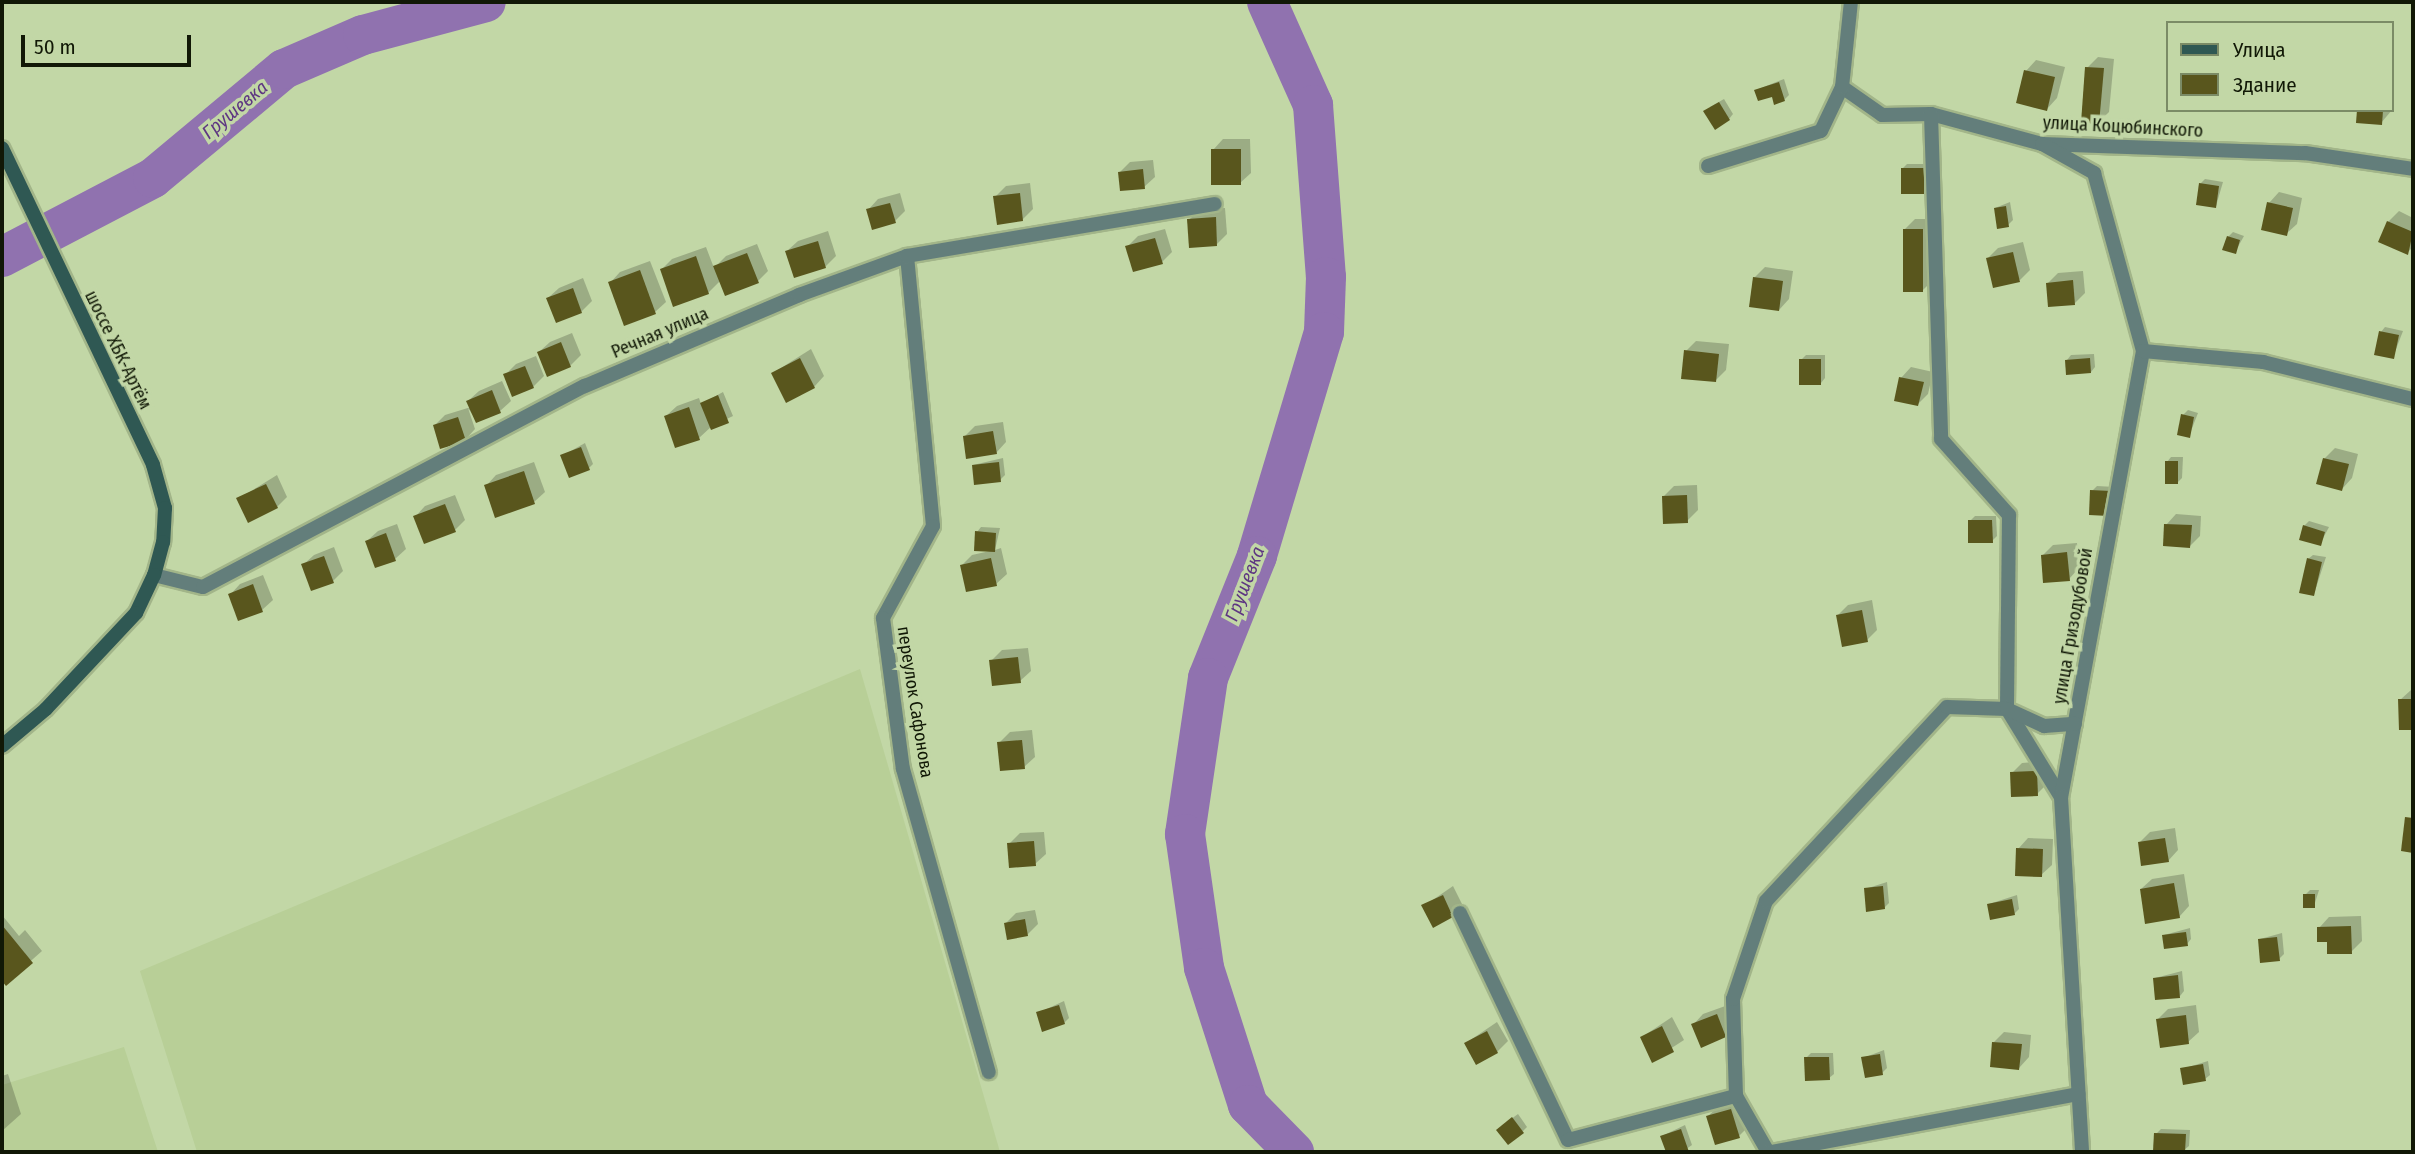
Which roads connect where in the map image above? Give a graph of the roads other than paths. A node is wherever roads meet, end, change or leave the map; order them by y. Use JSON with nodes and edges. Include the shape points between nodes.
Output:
{"nodes":[{"id":1,"x":1851,"y":2,"type":"edge"},
{"id":2,"x":1842,"y":87,"type":"junction"},
{"id":3,"x":1931,"y":114,"type":"junction"},
{"id":4,"x":2042,"y":145,"type":"junction"},
{"id":5,"x":2,"y":148,"type":"edge"},
{"id":6,"x":1708,"y":166,"type":"dead end"},
{"id":7,"x":2413,"y":169,"type":"edge"},
{"id":8,"x":1216,"y":204,"type":"dead end"},
{"id":9,"x":907,"y":256,"type":"junction"},
{"id":10,"x":2143,"y":351,"type":"junction"},
{"id":11,"x":2413,"y":399,"type":"edge"},
{"id":12,"x":154,"y":575,"type":"junction"},
{"id":13,"x":2007,"y":709,"type":"junction"},
{"id":14,"x":2074,"y":724,"type":"junction"},
{"id":15,"x":2,"y":746,"type":"edge"},
{"id":16,"x":2061,"y":797,"type":"junction"},
{"id":17,"x":1460,"y":913,"type":"dead end"},
{"id":18,"x":989,"y":1072,"type":"dead end"},
{"id":19,"x":2079,"y":1094,"type":"junction"},
{"id":20,"x":1736,"y":1096,"type":"junction"},
{"id":21,"x":1770,"y":1152,"type":"edge"},
{"id":22,"x":2082,"y":1152,"type":"edge"}],
"edges":[{"from":1,"to":2,"type":"street"},
{"from":2,"to":3,"type":"street","name":"улица Коцюбинского","via":[[1882,115]]},
{"from":2,"to":6,"type":"street","via":[[1821,131]]},
{"from":3,"to":4,"type":"street","name":"улица Коцюбинского"},
{"from":3,"to":13,"type":"street","via":[[1941,439],[2009,515]]},
{"from":4,"to":7,"type":"street","name":"улица Коцюбинского","via":[[2305,153]]},
{"from":4,"to":10,"type":"street","name":"улица Гризодубовой","via":[[2094,173]]},
{"from":5,"to":12,"type":"main road","name":"шоссе ХБК-Артём","via":[[153,465],[165,508],[163,542]]},
{"from":8,"to":9,"type":"street","name":"Речная улица"},
{"from":9,"to":12,"type":"street","name":"Речная улица","via":[[585,386],[203,587]]},
{"from":9,"to":18,"type":"street","name":"переулок Сафонова","via":[[933,526],[883,618],[903,769]]},
{"from":10,"to":11,"type":"street","via":[[2263,362]]},
{"from":10,"to":14,"type":"street","name":"улица Гризодубовой"},
{"from":12,"to":15,"type":"main road","name":"шоссе ХБК-Артём","via":[[136,613],[46,709]]},
{"from":13,"to":14,"type":"street","via":[[2044,726]]},
{"from":13,"to":16,"type":"street"},
{"from":13,"to":20,"type":"street","via":[[1947,707],[1766,901],[1733,999]]},
{"from":14,"to":16,"type":"street","name":"улица Гризодубовой"},
{"from":16,"to":19,"type":"street","name":"улица Гризодубовой"},
{"from":17,"to":20,"type":"street","via":[[1568,1140]]},
{"from":19,"to":21,"type":"street"},
{"from":19,"to":22,"type":"street","name":"улица Гризодубовой"},
{"from":20,"to":21,"type":"street"}]}
